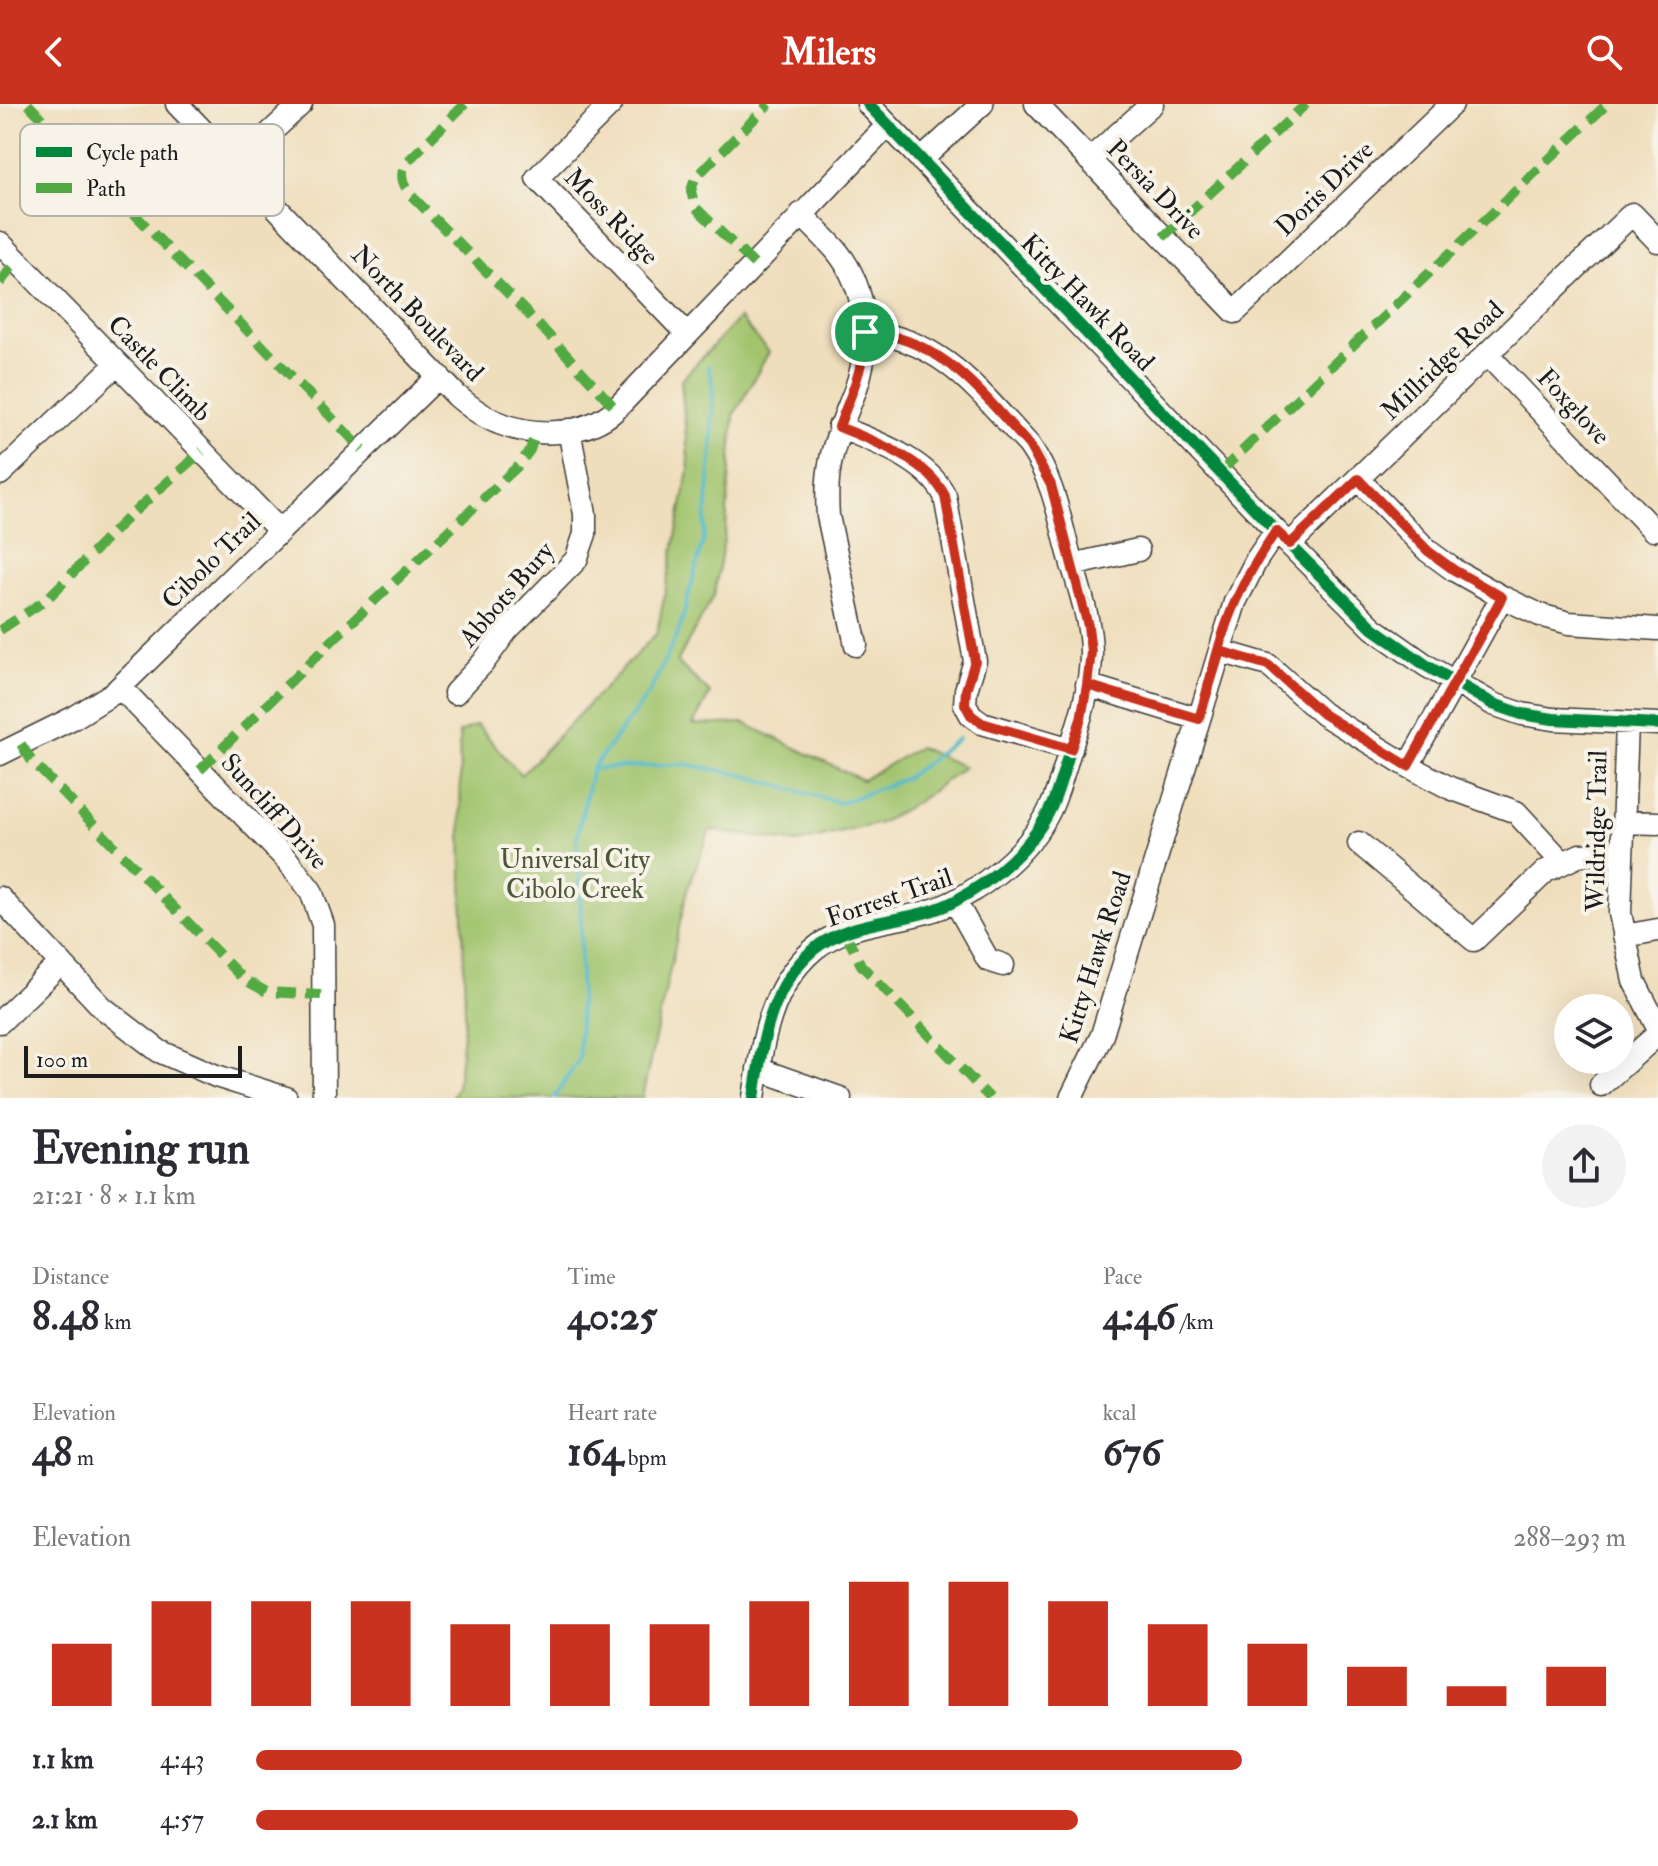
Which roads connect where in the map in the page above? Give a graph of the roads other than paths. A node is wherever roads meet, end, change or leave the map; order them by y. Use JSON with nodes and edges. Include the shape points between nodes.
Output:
{"nodes":[{"id":1,"x":177,"y":104,"type":"edge"},
{"id":2,"x":301,"y":104,"type":"edge"},
{"id":3,"x":611,"y":104,"type":"edge"},
{"id":4,"x":868,"y":104,"type":"edge"},
{"id":5,"x":982,"y":104,"type":"edge"},
{"id":6,"x":1036,"y":104,"type":"edge"},
{"id":7,"x":1152,"y":104,"type":"edge"},
{"id":8,"x":1452,"y":104,"type":"edge"},
{"id":9,"x":196,"y":124,"type":"edge"},
{"id":10,"x":280,"y":124,"type":"edge"},
{"id":11,"x":888,"y":125,"type":"junction"},
{"id":12,"x":921,"y":160,"type":"junction"},
{"id":13,"x":1089,"y":160,"type":"junction"},
{"id":14,"x":801,"y":214,"type":"junction"},
{"id":15,"x":284,"y":215,"type":"edge"},
{"id":16,"x":1658,"y":241,"type":"edge"},
{"id":17,"x":0,"y":243,"type":"edge"},
{"id":18,"x":1235,"y":312,"type":"joint"},
{"id":19,"x":865,"y":332,"type":"junction"},
{"id":20,"x":686,"y":333,"type":"junction"},
{"id":21,"x":1488,"y":355,"type":"junction"},
{"id":22,"x":117,"y":364,"type":"junction"},
{"id":23,"x":439,"y":376,"type":"junction"},
{"id":24,"x":839,"y":427,"type":"junction"},
{"id":25,"x":569,"y":430,"type":"junction"},
{"id":26,"x":0,"y":474,"type":"edge"},
{"id":27,"x":1358,"y":479,"type":"junction"},
{"id":28,"x":1653,"y":530,"type":"dead end"},
{"id":29,"x":280,"y":531,"type":"junction"},
{"id":30,"x":1283,"y":538,"type":"junction"},
{"id":31,"x":1138,"y":550,"type":"dead end"},
{"id":32,"x":1072,"y":565,"type":"junction"},
{"id":33,"x":1502,"y":597,"type":"junction"},
{"id":34,"x":1658,"y":629,"type":"edge"},
{"id":35,"x":856,"y":645,"type":"dead end"},
{"id":36,"x":1220,"y":651,"type":"junction"},
{"id":37,"x":1456,"y":683,"type":"junction"},
{"id":38,"x":1087,"y":685,"type":"junction"},
{"id":39,"x":120,"y":687,"type":"junction"},
{"id":40,"x":455,"y":693,"type":"dead end"},
{"id":41,"x":1199,"y":719,"type":"junction"},
{"id":42,"x":1627,"y":723,"type":"junction"},
{"id":43,"x":1658,"y":724,"type":"edge"},
{"id":44,"x":1071,"y":749,"type":"junction"},
{"id":45,"x":0,"y":754,"type":"edge"},
{"id":46,"x":1408,"y":766,"type":"junction"},
{"id":47,"x":1623,"y":822,"type":"junction"},
{"id":48,"x":1658,"y":823,"type":"edge"},
{"id":49,"x":1359,"y":843,"type":"dead end"},
{"id":50,"x":1622,"y":853,"type":"junction"},
{"id":51,"x":1561,"y":861,"type":"junction"},
{"id":52,"x":0,"y":898,"type":"edge"},
{"id":53,"x":955,"y":901,"type":"junction"},
{"id":54,"x":1658,"y":930,"type":"edge"},
{"id":55,"x":1624,"y":936,"type":"junction"},
{"id":56,"x":61,"y":963,"type":"junction"},
{"id":57,"x":1003,"y":965,"type":"dead end"},
{"id":58,"x":0,"y":1022,"type":"edge"},
{"id":59,"x":1658,"y":1031,"type":"edge"},
{"id":60,"x":758,"y":1069,"type":"junction"},
{"id":61,"x":1601,"y":1085,"type":"dead end"},
{"id":62,"x":286,"y":1098,"type":"edge"},
{"id":63,"x":324,"y":1098,"type":"edge"},
{"id":64,"x":754,"y":1098,"type":"edge"},
{"id":65,"x":840,"y":1098,"type":"edge"},
{"id":66,"x":1071,"y":1098,"type":"edge"}],
"edges":[{"from":1,"to":9,"type":"street","name":"North Boulevard"},
{"from":2,"to":10,"type":"street"},
{"from":3,"to":20,"type":"street","name":"Moss Ridge","via":[[537,178]]},
{"from":4,"to":11,"type":"street","name":"Kitty Hawk Road"},
{"from":5,"to":12,"type":"street"},
{"from":6,"to":13,"type":"street","name":"Persia Drive"},
{"from":7,"to":13,"type":"street"},
{"from":8,"to":18,"type":"street","name":"Doris Drive"},
{"from":11,"to":12,"type":"street","name":"Kitty Hawk Road"},
{"from":11,"to":14,"type":"street","name":"North Boulevard"},
{"from":12,"to":30,"type":"street","name":"Kitty Hawk Road"},
{"from":13,"to":18,"type":"street","name":"Persia Drive"},
{"from":14,"to":19,"type":"street","via":[[851,273]]},
{"from":14,"to":20,"type":"street","name":"North Boulevard"},
{"from":15,"to":23,"type":"street","name":"North Boulevard"},
{"from":16,"to":21,"type":"street","name":"Millridge Road","via":[[1632,214]]},
{"from":17,"to":22,"type":"street","name":"Castle Climb"},
{"from":19,"to":24,"type":"street","via":[[855,389]]},
{"from":19,"to":32,"type":"street","name":"Forrest Trail","via":[[895,336],[937,354],[962,373],[1029,445],[1051,485]]},
{"from":20,"to":25,"type":"street","name":"North Boulevard","via":[[607,417]]},
{"from":21,"to":27,"type":"street","name":"Millridge Road"},
{"from":21,"to":28,"type":"street","name":"Foxglove"},
{"from":22,"to":26,"type":"street"},
{"from":22,"to":29,"type":"street","name":"Castle Climb"},
{"from":23,"to":25,"type":"street","name":"North Boulevard","via":[[477,412],[500,424],[524,431]]},
{"from":23,"to":29,"type":"street","name":"Cibolo Trail"},
{"from":24,"to":35,"type":"street","via":[[830,458],[828,516]]},
{"from":24,"to":44,"type":"street","via":[[900,454],[932,478],[945,496],[975,661],[966,690],[971,715],[982,723]]},
{"from":25,"to":40,"type":"street","name":"Abbots Bury","via":[[585,514],[576,560]]},
{"from":27,"to":30,"type":"street","name":"Millridge Road"},
{"from":27,"to":33,"type":"street","via":[[1428,551]]},
{"from":29,"to":39,"type":"street","name":"Cibolo Trail"},
{"from":30,"to":36,"type":"street","name":"Kitty Hawk Road","via":[[1257,559],[1235,602]]},
{"from":30,"to":37,"type":"street","via":[[1373,628]]},
{"from":31,"to":32,"type":"street"},
{"from":32,"to":38,"type":"street","name":"Forrest Trail","via":[[1088,626]]},
{"from":33,"to":34,"type":"street","via":[[1569,623]]},
{"from":33,"to":37,"type":"street"},
{"from":36,"to":41,"type":"street","name":"Kitty Hawk Road"},
{"from":36,"to":46,"type":"street","via":[[1268,665],[1323,714]]},
{"from":37,"to":42,"type":"street","via":[[1522,714]]},
{"from":37,"to":46,"type":"street"},
{"from":38,"to":41,"type":"street"},
{"from":38,"to":44,"type":"street","name":"Forrest Trail"},
{"from":39,"to":45,"type":"street","name":"Cibolo Trail","via":[[75,717]]},
{"from":39,"to":63,"type":"street","name":"Suncliff Drive","via":[[311,891],[323,925]]},
{"from":41,"to":66,"type":"street","name":"Kitty Hawk Road","via":[[1102,1035]]},
{"from":42,"to":43,"type":"street"},
{"from":42,"to":47,"type":"street","name":"Wildridge Trail"},
{"from":44,"to":53,"type":"street","name":"Forrest Trail","via":[[1052,806],[1021,852]]},
{"from":46,"to":51,"type":"street","via":[[1516,812]]},
{"from":47,"to":48,"type":"street"},
{"from":47,"to":50,"type":"street","name":"Wildridge Trail"},
{"from":49,"to":51,"type":"street","via":[[1474,940]]},
{"from":50,"to":51,"type":"street"},
{"from":50,"to":55,"type":"street","name":"Wildridge Trail"},
{"from":52,"to":56,"type":"street"},
{"from":53,"to":57,"type":"street","via":[[988,960]]},
{"from":53,"to":60,"type":"street","name":"Forrest Trail","via":[[850,929],[814,950],[779,993]]},
{"from":54,"to":55,"type":"street"},
{"from":55,"to":59,"type":"street","name":"Wildridge Trail","via":[[1634,981]]},
{"from":56,"to":58,"type":"street"},
{"from":56,"to":62,"type":"street","via":[[103,1008],[159,1051]]},
{"from":59,"to":61,"type":"street"},
{"from":60,"to":64,"type":"street","name":"Forrest Trail"},
{"from":60,"to":65,"type":"street"}]}
